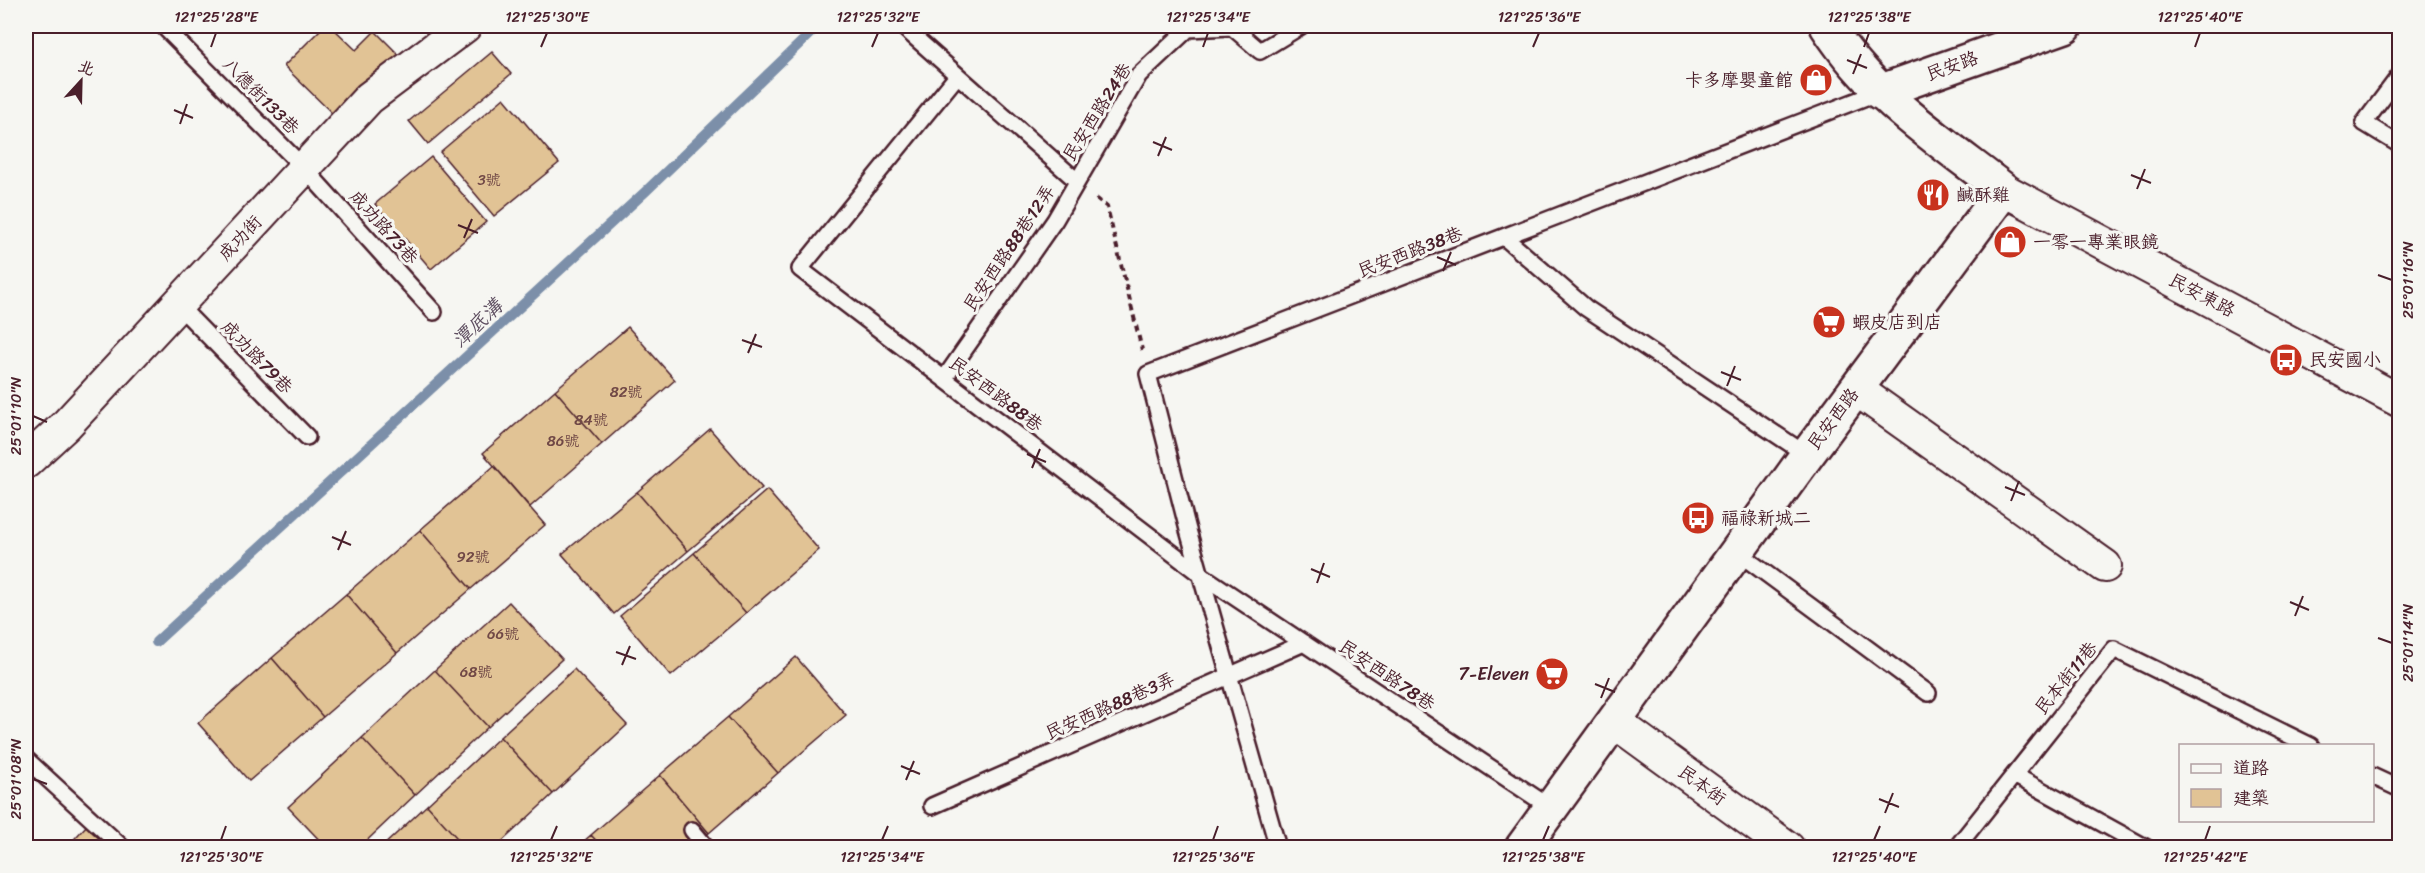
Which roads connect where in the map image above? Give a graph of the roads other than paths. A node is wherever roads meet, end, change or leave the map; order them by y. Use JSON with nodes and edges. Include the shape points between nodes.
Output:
{"nodes":[{"id":1,"x":163,"y":26,"type":"edge"},
{"id":2,"x":465,"y":26,"type":"edge"},
{"id":3,"x":902,"y":26,"type":"edge"},
{"id":4,"x":1301,"y":26,"type":"edge"},
{"id":5,"x":1827,"y":26,"type":"edge"},
{"id":6,"x":2066,"y":26,"type":"edge"},
{"id":7,"x":2022,"y":33,"type":"edge"},
{"id":8,"x":2400,"y":75,"type":"edge"},
{"id":9,"x":957,"y":76,"type":"junction"},
{"id":10,"x":1879,"y":92,"type":"junction"},
{"id":11,"x":2400,"y":145,"type":"edge"},
{"id":12,"x":305,"y":169,"type":"junction"},
{"id":13,"x":1077,"y":181,"type":"junction"},
{"id":14,"x":2004,"y":190,"type":"junction"},
{"id":15,"x":1504,"y":237,"type":"junction"},
{"id":16,"x":178,"y":305,"type":"junction"},
{"id":17,"x":434,"y":312,"type":"dead end"},
{"id":18,"x":944,"y":379,"type":"junction"},
{"id":19,"x":1856,"y":389,"type":"junction"},
{"id":20,"x":2400,"y":401,"type":"edge"},
{"id":21,"x":308,"y":437,"type":"dead end"},
{"id":22,"x":1807,"y":455,"type":"junction"},
{"id":23,"x":26,"y":462,"type":"edge"},
{"id":24,"x":1737,"y":552,"type":"junction"},
{"id":25,"x":2105,"y":566,"type":"dead end"},
{"id":26,"x":1200,"y":574,"type":"junction"},
{"id":27,"x":1304,"y":643,"type":"junction"},
{"id":28,"x":1229,"y":676,"type":"junction"},
{"id":29,"x":1928,"y":693,"type":"dead end"},
{"id":30,"x":1615,"y":722,"type":"junction"},
{"id":31,"x":2307,"y":744,"type":"edge"},
{"id":32,"x":26,"y":759,"type":"edge"},
{"id":33,"x":2014,"y":775,"type":"junction"},
{"id":34,"x":2374,"y":776,"type":"edge"},
{"id":35,"x":2400,"y":789,"type":"edge"},
{"id":36,"x":932,"y":806,"type":"dead end"},
{"id":37,"x":1551,"y":808,"type":"junction"},
{"id":38,"x":692,"y":830,"type":"dead end"},
{"id":39,"x":123,"y":848,"type":"edge"},
{"id":40,"x":707,"y":848,"type":"edge"},
{"id":41,"x":1278,"y":848,"type":"edge"},
{"id":42,"x":1522,"y":848,"type":"edge"},
{"id":43,"x":1788,"y":848,"type":"edge"},
{"id":44,"x":1956,"y":848,"type":"edge"},
{"id":45,"x":2147,"y":848,"type":"edge"}],
"edges":[{"from":1,"to":12,"type":"lane","name":"八德街133巷"},
{"from":2,"to":12,"type":"street","name":"成功街","via":[[369,98]]},
{"from":3,"to":9,"type":"lane"},
{"from":4,"to":13,"type":"lane","name":"民安西路24巷","via":[[1260,51],[1232,27],[1188,29],[1139,75]]},
{"from":5,"to":10,"type":"street"},
{"from":6,"to":7,"type":"street","name":"民安路"},
{"from":7,"to":10,"type":"street","name":"民安路"},
{"from":8,"to":11,"type":"lane","via":[[2364,123]]},
{"from":9,"to":13,"type":"lane","name":"民安西路88巷12弄"},
{"from":9,"to":18,"type":"lane","name":"民安西路88巷","via":[[800,269]]},
{"from":10,"to":14,"type":"street"},
{"from":10,"to":15,"type":"lane","name":"民安西路38巷"},
{"from":12,"to":16,"type":"street","name":"成功街"},
{"from":12,"to":17,"type":"lane","name":"成功路73巷"},
{"from":13,"to":18,"type":"lane","name":"民安西路88巷12弄"},
{"from":14,"to":19,"type":"street","name":"民安西路"},
{"from":14,"to":20,"type":"street","name":"民安東路"},
{"from":15,"to":22,"type":"lane","via":[[1586,308]]},
{"from":15,"to":26,"type":"lane","name":"民安西路38巷","via":[[1148,374]]},
{"from":16,"to":21,"type":"lane","name":"成功路79巷"},
{"from":16,"to":23,"type":"street","name":"成功街","via":[[67,424]]},
{"from":18,"to":26,"type":"lane","name":"民安西路88巷"},
{"from":19,"to":22,"type":"street","name":"民安西路"},
{"from":19,"to":25,"type":"street"},
{"from":22,"to":24,"type":"street","name":"民安西路"},
{"from":24,"to":29,"type":"lane"},
{"from":24,"to":30,"type":"street","name":"民安西路"},
{"from":26,"to":27,"type":"lane","name":"民安西路78巷"},
{"from":26,"to":28,"type":"lane"},
{"from":27,"to":28,"type":"lane","name":"民安西路88巷3弄"},
{"from":27,"to":37,"type":"lane","name":"民安西路78巷"},
{"from":28,"to":36,"type":"lane","name":"民安西路88巷3弄"},
{"from":28,"to":41,"type":"lane"},
{"from":30,"to":37,"type":"street","name":"民安西路"},
{"from":30,"to":43,"type":"street","name":"民本街"},
{"from":31,"to":33,"type":"lane","name":"民本街11巷","via":[[2114,649]]},
{"from":32,"to":39,"type":"lane"},
{"from":33,"to":44,"type":"lane","name":"民本街11巷"},
{"from":33,"to":45,"type":"lane"},
{"from":34,"to":35,"type":"lane"},
{"from":37,"to":42,"type":"street","name":"民安西路"},
{"from":38,"to":40,"type":"lane"}]}
